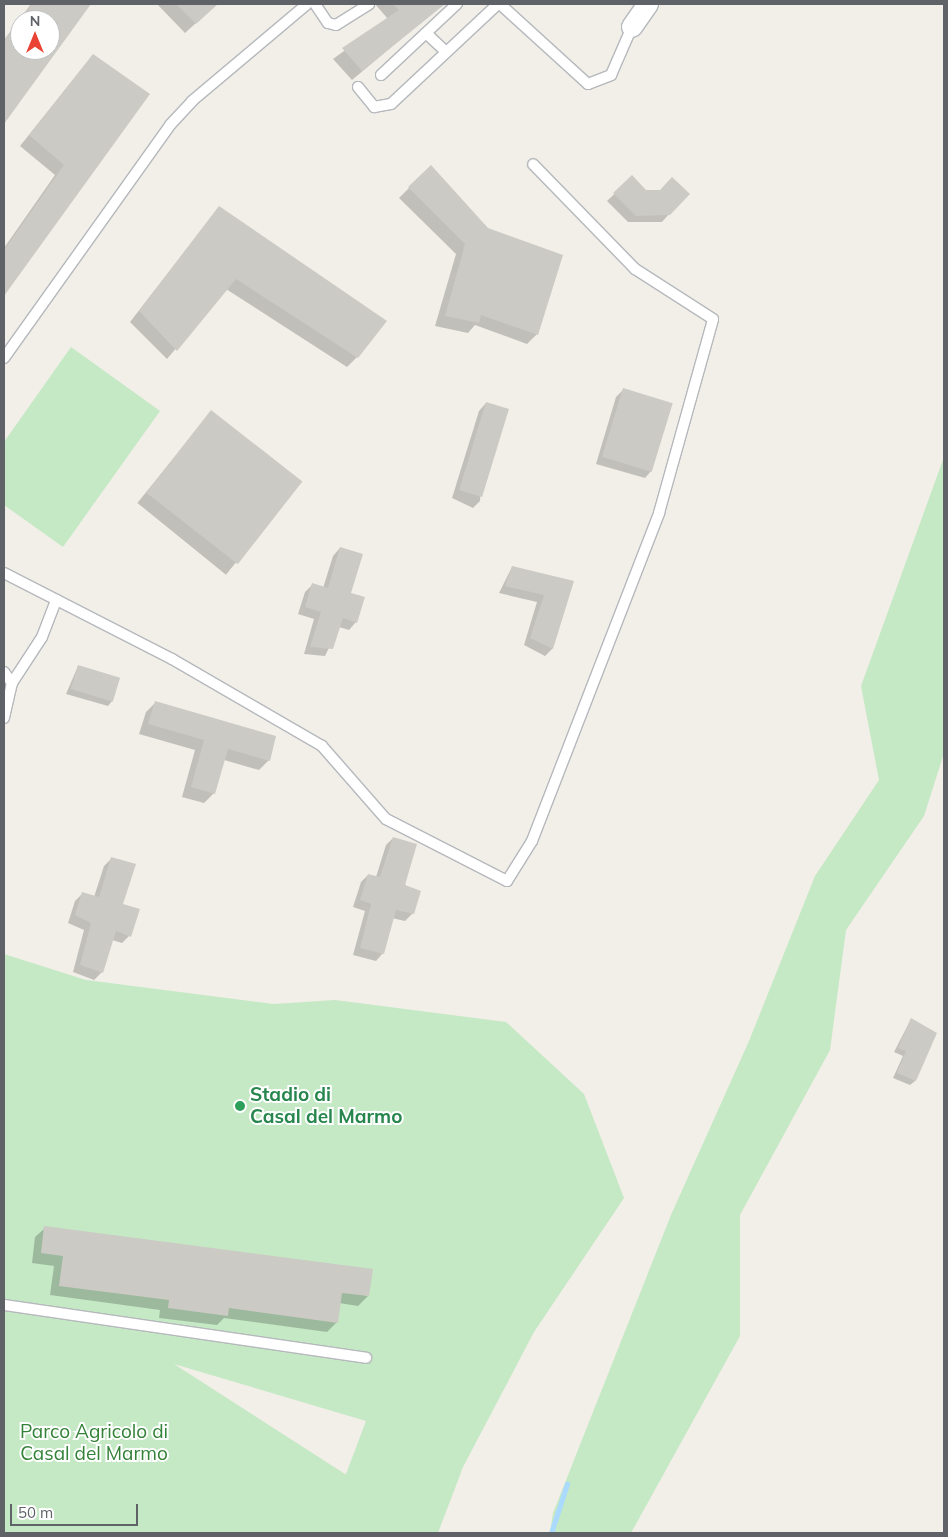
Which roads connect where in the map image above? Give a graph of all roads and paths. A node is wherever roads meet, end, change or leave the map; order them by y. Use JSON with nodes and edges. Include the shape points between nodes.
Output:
{"nodes":[{"id":1,"x":307,"y":4,"type":"edge"},
{"id":2,"x":315,"y":4,"type":"edge"},
{"id":3,"x":369,"y":4,"type":"edge"},
{"id":4,"x":457,"y":4,"type":"edge"},
{"id":5,"x":499,"y":4,"type":"edge"},
{"id":6,"x":648,"y":4,"type":"edge"},
{"id":7,"x":632,"y":27,"type":"joint"},
{"id":8,"x":428,"y":35,"type":"junction"},
{"id":9,"x":446,"y":52,"type":"junction"},
{"id":10,"x":382,"y":75,"type":"dead end"},
{"id":11,"x":358,"y":87,"type":"dead end"},
{"id":12,"x":533,"y":164,"type":"dead end"},
{"id":13,"x":4,"y":358,"type":"edge"},
{"id":14,"x":4,"y":573,"type":"edge"},
{"id":15,"x":56,"y":600,"type":"junction"},
{"id":16,"x":4,"y":672,"type":"edge"},
{"id":17,"x":12,"y":683,"type":"junction"},
{"id":18,"x":4,"y":718,"type":"edge"},
{"id":19,"x":4,"y":1305,"type":"edge"},
{"id":20,"x":366,"y":1358,"type":"dead end"}],
"edges":[{"from":1,"to":13,"type":"lane","via":[[170,125]]},
{"from":2,"to":3,"type":"lane","via":[[328,23],[336,25]]},
{"from":4,"to":8,"type":"lane"},
{"from":5,"to":7,"type":"lane","via":[[588,84],[611,74]]},
{"from":5,"to":9,"type":"lane"},
{"from":6,"to":7,"type":"street"},
{"from":8,"to":9,"type":"lane"},
{"from":8,"to":10,"type":"lane"},
{"from":9,"to":11,"type":"lane","via":[[391,104],[374,107]]},
{"from":12,"to":15,"type":"lane","via":[[635,269],[714,319],[659,513],[532,841],[507,881],[386,819],[322,746],[172,659]]},
{"from":14,"to":15,"type":"lane"},
{"from":15,"to":17,"type":"lane","via":[[42,638]]},
{"from":16,"to":17,"type":"lane"},
{"from":17,"to":18,"type":"lane"},
{"from":19,"to":20,"type":"lane"}]}
